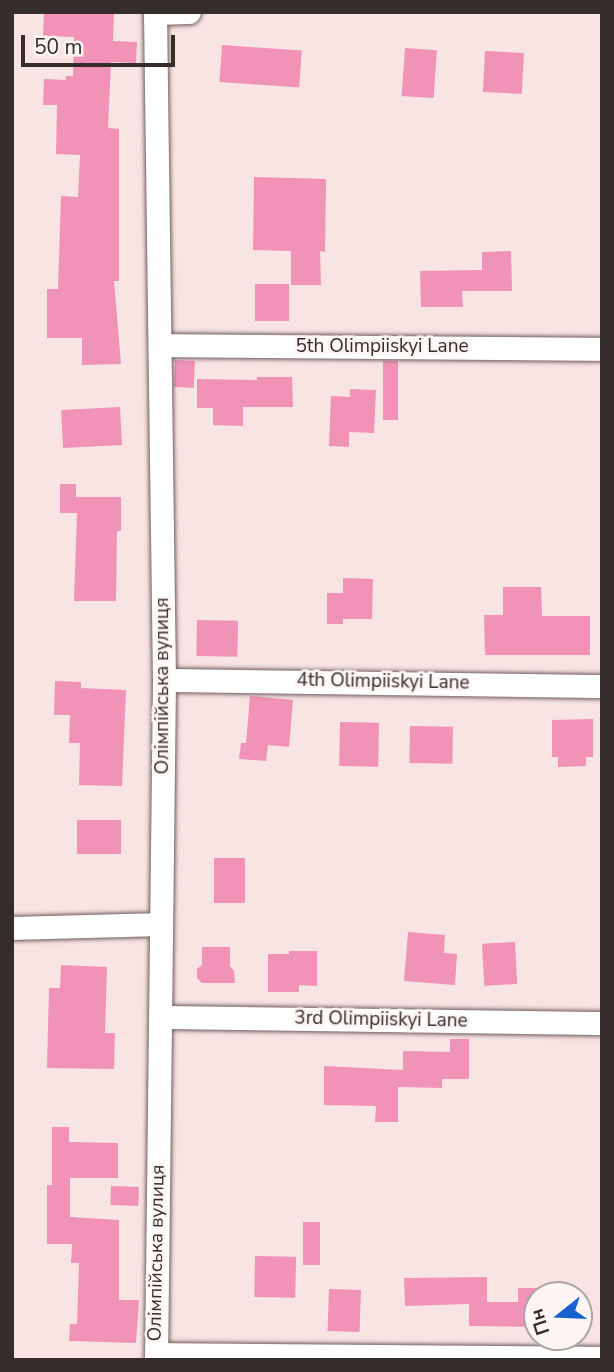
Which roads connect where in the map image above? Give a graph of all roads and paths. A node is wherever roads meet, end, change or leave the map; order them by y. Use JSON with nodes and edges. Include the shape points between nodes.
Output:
{"nodes":[{"id":1,"x":155,"y":12,"type":"edge"},
{"id":2,"x":189,"y":12,"type":"edge"},
{"id":3,"x":161,"y":345,"type":"junction"},
{"id":4,"x":602,"y":349,"type":"edge"},
{"id":5,"x":164,"y":680,"type":"junction"},
{"id":6,"x":602,"y":686,"type":"edge"},
{"id":7,"x":161,"y":924,"type":"junction"},
{"id":8,"x":12,"y":928,"type":"edge"},
{"id":9,"x":161,"y":1017,"type":"junction"},
{"id":10,"x":602,"y":1023,"type":"edge"},
{"id":11,"x":156,"y":1357,"type":"edge"},
{"id":12,"x":602,"y":1357,"type":"edge"}],
"edges":[{"from":1,"to":2,"type":"street"},
{"from":1,"to":3,"type":"street","name":"Олімпійська вулиця"},
{"from":3,"to":4,"type":"street","name":"5th Olimpiiskyi Lane"},
{"from":3,"to":5,"type":"street","name":"Олімпійська вулиця"},
{"from":5,"to":6,"type":"street","name":"4th Olimpiiskyi Lane"},
{"from":5,"to":7,"type":"street","name":"Олімпійська вулиця"},
{"from":7,"to":8,"type":"street"},
{"from":7,"to":9,"type":"street","name":"Олімпійська вулиця"},
{"from":9,"to":10,"type":"street","name":"3rd Olimpiiskyi Lane"},
{"from":9,"to":11,"type":"street","name":"Олімпійська вулиця"},
{"from":11,"to":12,"type":"street"}]}
